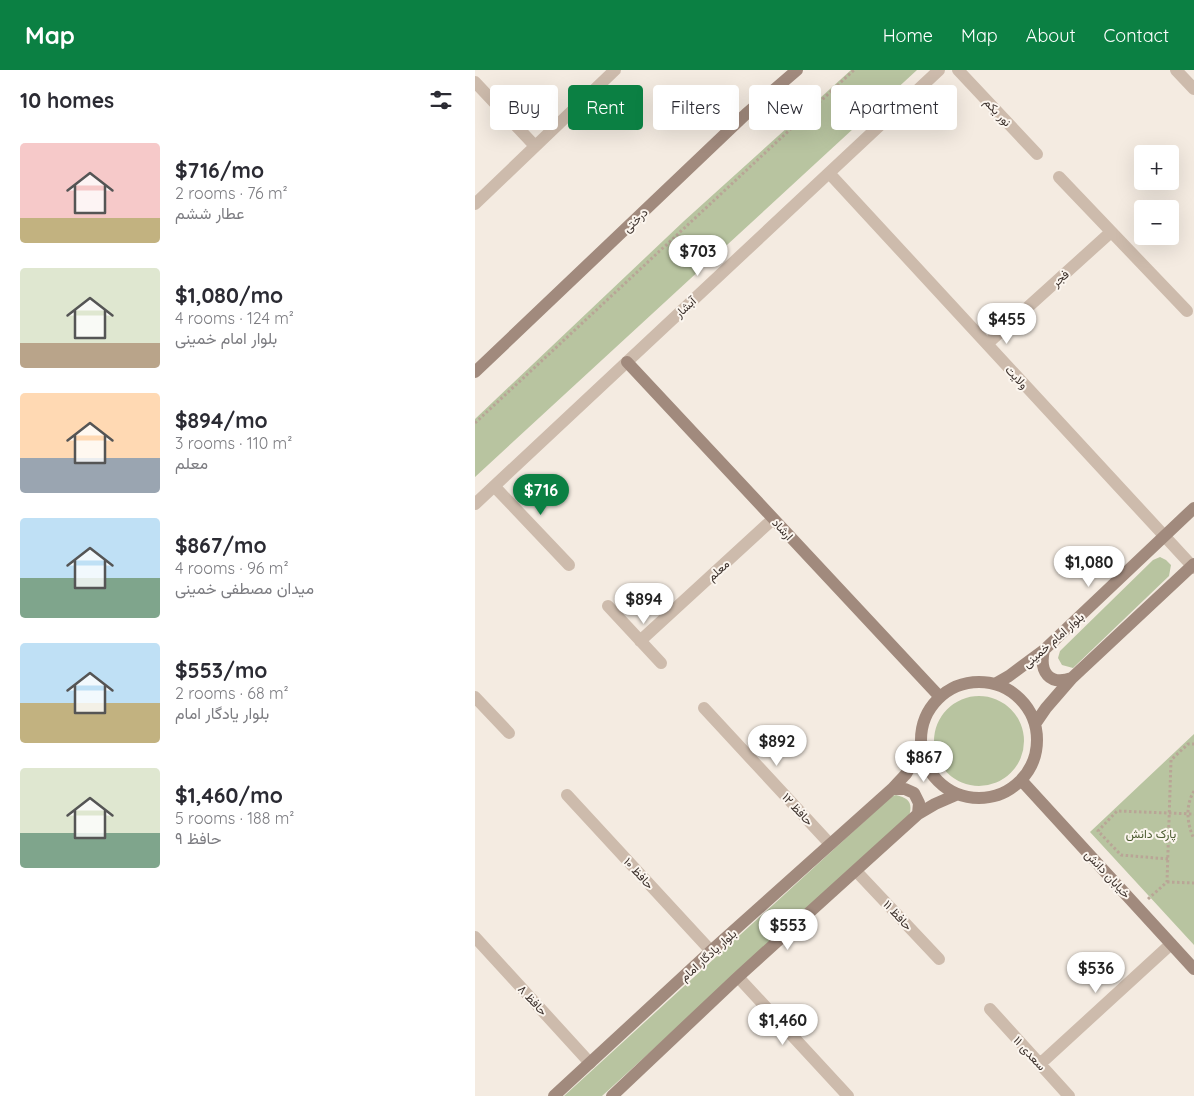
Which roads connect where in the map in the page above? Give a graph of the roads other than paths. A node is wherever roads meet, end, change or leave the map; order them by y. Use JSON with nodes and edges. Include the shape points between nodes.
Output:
{"nodes":[{"id":1,"x":615,"y":70,"type":"edge"},
{"id":2,"x":797,"y":70,"type":"edge"},
{"id":3,"x":939,"y":70,"type":"edge"},
{"id":4,"x":958,"y":70,"type":"edge"},
{"id":5,"x":1176,"y":70,"type":"edge"},
{"id":6,"x":475,"y":82,"type":"edge"},
{"id":7,"x":1194,"y":89,"type":"edge"},
{"id":8,"x":535,"y":146,"type":"junction"},
{"id":9,"x":1037,"y":154,"type":"dead end"},
{"id":10,"x":829,"y":173,"type":"junction"},
{"id":11,"x":1059,"y":178,"type":"dead end"},
{"id":12,"x":475,"y":204,"type":"edge"},
{"id":13,"x":1111,"y":232,"type":"junction"},
{"id":14,"x":1187,"y":311,"type":"dead end"},
{"id":15,"x":987,"y":344,"type":"junction"},
{"id":16,"x":627,"y":362,"type":"junction"},
{"id":17,"x":475,"y":372,"type":"edge"},
{"id":18,"x":494,"y":486,"type":"junction"},
{"id":19,"x":475,"y":504,"type":"edge"},
{"id":20,"x":1194,"y":508,"type":"edge"},
{"id":21,"x":773,"y":519,"type":"junction"},
{"id":22,"x":1165,"y":536,"type":"junction"},
{"id":23,"x":569,"y":565,"type":"dead end"},
{"id":24,"x":1193,"y":566,"type":"edge"},
{"id":25,"x":607,"y":606,"type":"dead end"},
{"id":26,"x":640,"y":641,"type":"junction"},
{"id":27,"x":1044,"y":650,"type":"junction"},
{"id":28,"x":661,"y":663,"type":"dead end"},
{"id":29,"x":1072,"y":678,"type":"junction"},
{"id":30,"x":995,"y":684,"type":"junction"},
{"id":31,"x":939,"y":696,"type":"junction"},
{"id":32,"x":475,"y":697,"type":"edge"},
{"id":33,"x":704,"y":708,"type":"dead end"},
{"id":34,"x":1035,"y":724,"type":"junction"},
{"id":35,"x":509,"y":733,"type":"dead end"},
{"id":36,"x":921,"y":748,"type":"junction"},
{"id":37,"x":1021,"y":780,"type":"junction"},
{"id":38,"x":893,"y":789,"type":"junction"},
{"id":39,"x":958,"y":794,"type":"junction"},
{"id":40,"x":567,"y":795,"type":"dead end"},
{"id":41,"x":918,"y":814,"type":"junction"},
{"id":42,"x":830,"y":844,"type":"junction"},
{"id":43,"x":856,"y":871,"type":"junction"},
{"id":44,"x":475,"y":937,"type":"edge"},
{"id":45,"x":1171,"y":944,"type":"junction"},
{"id":46,"x":711,"y":951,"type":"junction"},
{"id":47,"x":939,"y":959,"type":"dead end"},
{"id":48,"x":1194,"y":969,"type":"edge"},
{"id":49,"x":738,"y":976,"type":"junction"},
{"id":50,"x":990,"y":1009,"type":"dead end"},
{"id":51,"x":591,"y":1063,"type":"junction"},
{"id":52,"x":1040,"y":1064,"type":"junction"},
{"id":53,"x":616,"y":1095,"type":"edge"},
{"id":54,"x":554,"y":1096,"type":"edge"},
{"id":55,"x":848,"y":1096,"type":"edge"},
{"id":56,"x":1069,"y":1096,"type":"edge"}],
"edges":[{"from":1,"to":8,"type":"street"},
{"from":2,"to":17,"type":"street","name":"درختی","via":[[746,114]]},
{"from":3,"to":10,"type":"street","name":"آبشار"},
{"from":4,"to":9,"type":"street","name":"نور یکم"},
{"from":5,"to":7,"type":"street"},
{"from":6,"to":8,"type":"street"},
{"from":8,"to":12,"type":"street"},
{"from":10,"to":15,"type":"street","name":"ولایت"},
{"from":10,"to":16,"type":"street","name":"آبشار"},
{"from":11,"to":13,"type":"street"},
{"from":13,"to":14,"type":"street"},
{"from":13,"to":15,"type":"street","name":"فجر"},
{"from":15,"to":22,"type":"street","name":"ولایت"},
{"from":16,"to":18,"type":"street","name":"آبشار"},
{"from":16,"to":21,"type":"street","name":"ارشاد"},
{"from":18,"to":19,"type":"street","name":"آبشار"},
{"from":18,"to":23,"type":"street"},
{"from":20,"to":22,"type":"street","name":"بلوار امام خمینی"},
{"from":21,"to":26,"type":"street","name":"معلم"},
{"from":21,"to":31,"type":"street","name":"ارشاد"},
{"from":22,"to":24,"type":"street","name":"ولایت"},
{"from":22,"to":27,"type":"street","name":"بلوار امام خمینی"},
{"from":24,"to":29,"type":"street"},
{"from":25,"to":26,"type":"street"},
{"from":26,"to":28,"type":"street"},
{"from":27,"to":29,"type":"street","via":[[1042,660],[1048,675],[1061,682]]},
{"from":27,"to":30,"type":"street","name":"بلوار امام خمینی"},
{"from":29,"to":34,"type":"street"},
{"from":30,"to":31,"type":"street","via":[[975,681],[956,686]]},
{"from":30,"to":34,"type":"street","via":[[1021,698]]},
{"from":31,"to":36,"type":"street","via":[[924,720]]},
{"from":32,"to":35,"type":"street"},
{"from":33,"to":42,"type":"street","name":"حافظ ۱۲"},
{"from":34,"to":37,"type":"street","via":[[1037,744],[1032,764]]},
{"from":36,"to":38,"type":"street","name":"بلوار یادگار امام","via":[[907,774]]},
{"from":36,"to":39,"type":"street","via":[[927,766],[937,780]]},
{"from":37,"to":39,"type":"street","via":[[1006,791],[988,797]]},
{"from":37,"to":45,"type":"street","name":"خیابان دانش"},
{"from":38,"to":41,"type":"street","via":[[914,793],[919,803]]},
{"from":38,"to":42,"type":"street","name":"بلوار یادگار امام"},
{"from":39,"to":41,"type":"street"},
{"from":40,"to":46,"type":"street","name":"حافظ ۱۰"},
{"from":41,"to":43,"type":"street"},
{"from":42,"to":46,"type":"street","name":"بلوار یادگار امام"},
{"from":43,"to":47,"type":"street","name":"حافظ ۱۱"},
{"from":43,"to":49,"type":"street"},
{"from":44,"to":51,"type":"street","name":"حافظ ۸"},
{"from":45,"to":48,"type":"street","name":"خیابان دانش"},
{"from":45,"to":52,"type":"street"},
{"from":46,"to":51,"type":"street","name":"بلوار یادگار امام"},
{"from":49,"to":53,"type":"street"},
{"from":49,"to":55,"type":"street"},
{"from":50,"to":52,"type":"street","name":"سعدی ۱۱"},
{"from":51,"to":54,"type":"street","name":"بلوار یادگار امام"},
{"from":52,"to":56,"type":"street","name":"سعدی ۱۱"}]}
